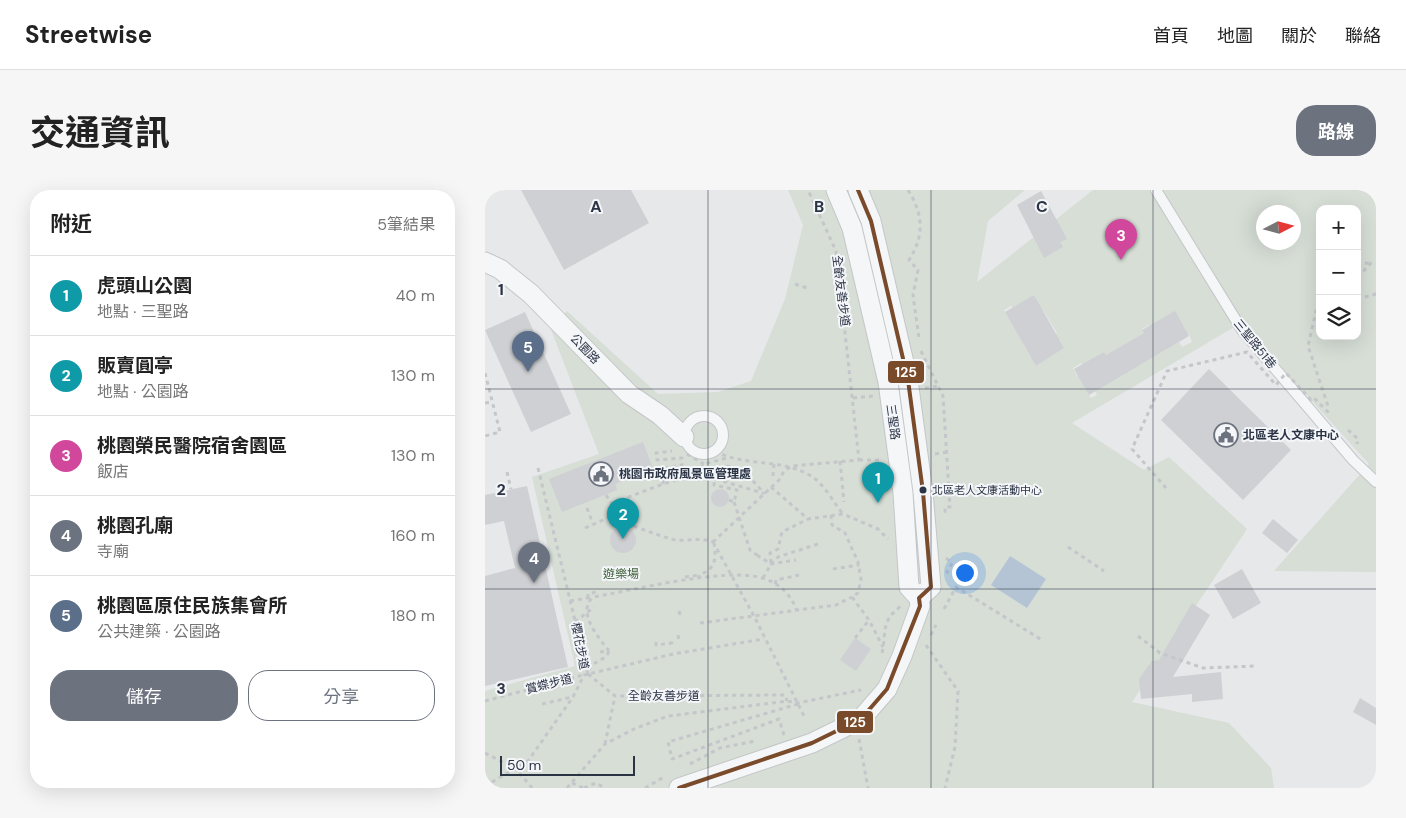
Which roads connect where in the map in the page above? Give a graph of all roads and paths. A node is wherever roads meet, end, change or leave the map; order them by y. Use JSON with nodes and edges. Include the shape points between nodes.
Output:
{"nodes":[{"id":1,"x":809,"y":190,"type":"edge"},
{"id":2,"x":836,"y":190,"type":"edge"},
{"id":3,"x":858,"y":190,"type":"edge"},
{"id":4,"x":907,"y":190,"type":"edge"},
{"id":5,"x":1156,"y":190,"type":"edge"},
{"id":6,"x":485,"y":262,"type":"edge"},
{"id":7,"x":1361,"y":264,"type":"edge"},
{"id":8,"x":1361,"y":274,"type":"edge"},
{"id":9,"x":795,"y":284,"type":"dead end"},
{"id":10,"x":807,"y":288,"type":"dead end"},
{"id":11,"x":1376,"y":294,"type":"edge"},
{"id":12,"x":1320,"y":295,"type":"edge"},
{"id":13,"x":1361,"y":298,"type":"edge"},
{"id":14,"x":919,"y":339,"type":"dead end"},
{"id":15,"x":920,"y":348,"type":"dead end"},
{"id":16,"x":485,"y":373,"type":"edge"},
{"id":17,"x":938,"y":386,"type":"junction"},
{"id":18,"x":925,"y":388,"type":"dead end"},
{"id":19,"x":875,"y":396,"type":"dead end"},
{"id":20,"x":853,"y":398,"type":"junction"},
{"id":21,"x":492,"y":402,"type":"junction"},
{"id":22,"x":485,"y":404,"type":"edge"},
{"id":23,"x":485,"y":436,"type":"edge"},
{"id":24,"x":682,"y":444,"type":"junction"},
{"id":25,"x":715,"y":452,"type":"junction"},
{"id":26,"x":947,"y":452,"type":"junction"},
{"id":27,"x":933,"y":454,"type":"dead end"},
{"id":28,"x":727,"y":458,"type":"junction"},
{"id":29,"x":859,"y":460,"type":"junction"},
{"id":30,"x":882,"y":460,"type":"dead end"},
{"id":31,"x":840,"y":461,"type":"junction"},
{"id":32,"x":703,"y":464,"type":"junction"},
{"id":33,"x":774,"y":464,"type":"junction"},
{"id":34,"x":791,"y":466,"type":"junction"},
{"id":35,"x":538,"y":468,"type":"dead end"},
{"id":36,"x":507,"y":472,"type":"dead end"},
{"id":37,"x":695,"y":474,"type":"junction"},
{"id":38,"x":773,"y":476,"type":"dead end"},
{"id":39,"x":1376,"y":482,"type":"edge"},
{"id":40,"x":663,"y":484,"type":"junction"},
{"id":41,"x":771,"y":487,"type":"junction"},
{"id":42,"x":1166,"y":488,"type":"dead end"},
{"id":43,"x":511,"y":490,"type":"dead end"},
{"id":44,"x":606,"y":494,"type":"dead end"},
{"id":45,"x":765,"y":494,"type":"junction"},
{"id":46,"x":729,"y":500,"type":"dead end"},
{"id":47,"x":734,"y":502,"type":"junction"},
{"id":48,"x":844,"y":502,"type":"dead end"},
{"id":49,"x":587,"y":508,"type":"dead end"},
{"id":50,"x":615,"y":508,"type":"junction"},
{"id":51,"x":843,"y":514,"type":"junction"},
{"id":52,"x":612,"y":516,"type":"junction"},
{"id":53,"x":831,"y":516,"type":"junction"},
{"id":54,"x":808,"y":519,"type":"junction"},
{"id":55,"x":861,"y":521,"type":"dead end"},
{"id":56,"x":593,"y":524,"type":"junction"},
{"id":57,"x":945,"y":524,"type":"dead end"},
{"id":58,"x":635,"y":525,"type":"junction"},
{"id":59,"x":585,"y":528,"type":"dead end"},
{"id":60,"x":713,"y":542,"type":"junction"},
{"id":61,"x":818,"y":544,"type":"dead end"},
{"id":62,"x":1068,"y":548,"type":"dead end"},
{"id":63,"x":945,"y":550,"type":"dead end"},
{"id":64,"x":796,"y":560,"type":"dead end"},
{"id":65,"x":771,"y":564,"type":"junction"},
{"id":66,"x":859,"y":564,"type":"junction"},
{"id":67,"x":833,"y":569,"type":"dead end"},
{"id":68,"x":1104,"y":571,"type":"dead end"},
{"id":69,"x":733,"y":575,"type":"junction"},
{"id":70,"x":799,"y":575,"type":"dead end"},
{"id":71,"x":685,"y":577,"type":"dead end"},
{"id":72,"x":699,"y":577,"type":"junction"},
{"id":73,"x":763,"y":578,"type":"junction"},
{"id":74,"x":775,"y":584,"type":"junction"},
{"id":75,"x":956,"y":587,"type":"junction"},
{"id":76,"x":596,"y":592,"type":"dead end"},
{"id":77,"x":593,"y":597,"type":"junction"},
{"id":78,"x":852,"y":597,"type":"junction"},
{"id":79,"x":589,"y":598,"type":"junction"},
{"id":80,"x":919,"y":598,"type":"junction"},
{"id":81,"x":570,"y":601,"type":"junction"},
{"id":82,"x":594,"y":607,"type":"dead end"},
{"id":83,"x":944,"y":609,"type":"dead end"},
{"id":84,"x":679,"y":611,"type":"dead end"},
{"id":85,"x":587,"y":612,"type":"junction"},
{"id":86,"x":797,"y":612,"type":"junction"},
{"id":87,"x":754,"y":616,"type":"junction"},
{"id":88,"x":681,"y":618,"type":"dead end"},
{"id":89,"x":869,"y":620,"type":"junction"},
{"id":90,"x":575,"y":622,"type":"junction"},
{"id":91,"x":700,"y":623,"type":"dead end"},
{"id":92,"x":678,"y":635,"type":"dead end"},
{"id":93,"x":1138,"y":636,"type":"dead end"},
{"id":94,"x":764,"y":638,"type":"junction"},
{"id":95,"x":855,"y":638,"type":"dead end"},
{"id":96,"x":1042,"y":640,"type":"dead end"},
{"id":97,"x":679,"y":641,"type":"dead end"},
{"id":98,"x":656,"y":642,"type":"dead end"},
{"id":99,"x":672,"y":646,"type":"dead end"},
{"id":100,"x":926,"y":646,"type":"dead end"},
{"id":101,"x":609,"y":651,"type":"junction"},
{"id":102,"x":601,"y":652,"type":"dead end"},
{"id":103,"x":881,"y":655,"type":"dead end"},
{"id":104,"x":1256,"y":666,"type":"dead end"},
{"id":105,"x":586,"y":674,"type":"junction"},
{"id":106,"x":868,"y":683,"type":"dead end"},
{"id":107,"x":615,"y":696,"type":"junction"},
{"id":108,"x":573,"y":697,"type":"junction"},
{"id":109,"x":485,"y":700,"type":"edge"},
{"id":110,"x":787,"y":701,"type":"junction"},
{"id":111,"x":542,"y":704,"type":"dead end"},
{"id":112,"x":798,"y":704,"type":"junction"},
{"id":113,"x":805,"y":718,"type":"dead end"},
{"id":114,"x":775,"y":737,"type":"dead end"},
{"id":115,"x":859,"y":738,"type":"dead end"},
{"id":116,"x":766,"y":739,"type":"dead end"},
{"id":117,"x":605,"y":744,"type":"junction"},
{"id":118,"x":485,"y":753,"type":"edge"},
{"id":119,"x":684,"y":766,"type":"dead end"},
{"id":120,"x":516,"y":769,"type":"junction"},
{"id":121,"x":673,"y":782,"type":"edge"},
{"id":122,"x":572,"y":783,"type":"junction"},
{"id":123,"x":485,"y":786,"type":"edge"},
{"id":124,"x":532,"y":788,"type":"edge"},
{"id":125,"x":567,"y":788,"type":"edge"},
{"id":126,"x":584,"y":788,"type":"edge"},
{"id":127,"x":605,"y":788,"type":"edge"},
{"id":128,"x":645,"y":788,"type":"edge"},
{"id":129,"x":868,"y":788,"type":"edge"},
{"id":130,"x":945,"y":788,"type":"edge"}],
"edges":[{"from":1,"to":20,"type":"path","name":"全齡友善步道","via":[[837,251]]},
{"from":2,"to":80,"type":"street","name":"三聖路","via":[[851,228],[888,382],[903,493],[909,587]]},
{"from":3,"to":80,"type":"street","name":"三聖路","via":[[871,222],[908,380],[923,492],[931,588]]},
{"from":4,"to":14,"type":"path","via":[[915,202],[920,223],[919,244],[909,260],[918,270],[913,295]]},
{"from":5,"to":39,"type":"lane","name":"三聖路51巷","via":[[1242,330],[1353,460]]},
{"from":6,"to":24,"type":"street","name":"公園路","via":[[500,269],[531,294],[629,394],[660,415]]},
{"from":7,"to":8,"type":"path","via":[[1372,262]]},
{"from":9,"to":10,"type":"path"},
{"from":11,"to":13,"type":"path"},
{"from":12,"to":42,"type":"path","bridge":true,"via":[[1308,346],[1331,415],[1314,398],[1311,400],[1286,373],[1276,385],[1247,352],[1167,371],[1132,449]]},
{"from":15,"to":17,"type":"path"},
{"from":16,"to":21,"type":"path"},
{"from":17,"to":18,"type":"path"},
{"from":17,"to":26,"type":"path","via":[[943,396]]},
{"from":19,"to":20,"type":"path"},
{"from":20,"to":29,"type":"path","name":"全齡友善步道"},
{"from":21,"to":22,"type":"path"},
{"from":21,"to":23,"type":"path","via":[[499,432]]},
{"from":24,"to":25,"type":"lane","name":"公園路","via":[[696,453],[709,455]]},
{"from":24,"to":25,"type":"lane","via":[[685,430],[693,420],[703,416],[713,418],[723,433],[722,442]]},
{"from":24,"to":32,"type":"path"},
{"from":24,"to":40,"type":"path","via":[[656,453],[657,460],[682,458],[682,465],[664,468]]},
{"from":25,"to":28,"type":"path"},
{"from":26,"to":27,"type":"path"},
{"from":26,"to":57,"type":"path","via":[[950,507],[945,507]]},
{"from":28,"to":32,"type":"path"},
{"from":28,"to":33,"type":"path"},
{"from":29,"to":30,"type":"path"},
{"from":29,"to":31,"type":"path"},
{"from":31,"to":34,"type":"path"},
{"from":31,"to":48,"type":"path"},
{"from":32,"to":37,"type":"path"},
{"from":33,"to":34,"type":"path"},
{"from":33,"to":38,"type":"path"},
{"from":34,"to":41,"type":"path"},
{"from":34,"to":51,"type":"path","via":[[815,478]]},
{"from":35,"to":81,"type":"path","name":"櫻花步道"},
{"from":36,"to":43,"type":"path"},
{"from":37,"to":40,"type":"path"},
{"from":37,"to":45,"type":"path","via":[[726,466],[742,469]]},
{"from":40,"to":50,"type":"path","via":[[618,501]]},
{"from":41,"to":45,"type":"path"},
{"from":41,"to":54,"type":"path"},
{"from":44,"to":50,"type":"path"},
{"from":45,"to":47,"type":"path","via":[[715,479],[713,485],[737,490]]},
{"from":45,"to":60,"type":"path"},
{"from":46,"to":47,"type":"path","bridge":true},
{"from":47,"to":65,"type":"path","bridge":true,"via":[[750,550]]},
{"from":49,"to":56,"type":"path"},
{"from":50,"to":52,"type":"path"},
{"from":50,"to":58,"type":"path","via":[[620,505],[626,508]]},
{"from":51,"to":53,"type":"path"},
{"from":51,"to":55,"type":"path"},
{"from":52,"to":56,"type":"path"},
{"from":52,"to":58,"type":"path"},
{"from":53,"to":54,"type":"path"},
{"from":53,"to":66,"type":"path","via":[[832,525],[845,533]]},
{"from":54,"to":65,"type":"path","via":[[782,532],[777,549],[770,554]]},
{"from":56,"to":59,"type":"path"},
{"from":58,"to":60,"type":"path","via":[[671,539],[703,538]]},
{"from":60,"to":69,"type":"path"},
{"from":60,"to":72,"type":"path","via":[[714,564]]},
{"from":61,"to":65,"type":"path","via":[[778,557]]},
{"from":62,"to":68,"type":"path"},
{"from":63,"to":75,"type":"path","via":[[946,558],[952,563],[947,572],[960,580]]},
{"from":64,"to":65,"type":"path"},
{"from":65,"to":73,"type":"path"},
{"from":66,"to":67,"type":"path"},
{"from":66,"to":78,"type":"path","via":[[860,586]]},
{"from":69,"to":72,"type":"path"},
{"from":69,"to":73,"type":"path"},
{"from":69,"to":87,"type":"path"},
{"from":70,"to":74,"type":"path","via":[[776,580]]},
{"from":71,"to":72,"type":"path"},
{"from":72,"to":77,"type":"path"},
{"from":73,"to":74,"type":"path"},
{"from":74,"to":86,"type":"path","via":[[792,599]]},
{"from":75,"to":83,"type":"path"},
{"from":75,"to":96,"type":"path"},
{"from":76,"to":79,"type":"path","via":[[588,594]]},
{"from":77,"to":79,"type":"path"},
{"from":77,"to":85,"type":"path","via":[[587,604]]},
{"from":78,"to":86,"type":"path","via":[[836,604]]},
{"from":78,"to":89,"type":"path"},
{"from":79,"to":81,"type":"path"},
{"from":80,"to":121,"type":"street","name":"三聖路","via":[[920,606],[887,689],[861,719],[812,743]]},
{"from":81,"to":90,"type":"path","name":"櫻花步道"},
{"from":82,"to":85,"type":"path"},
{"from":84,"to":88,"type":"path"},
{"from":85,"to":90,"type":"path"},
{"from":85,"to":101,"type":"path","via":[[598,637]]},
{"from":86,"to":87,"type":"path"},
{"from":87,"to":91,"type":"path"},
{"from":87,"to":94,"type":"path"},
{"from":89,"to":95,"type":"path"},
{"from":89,"to":103,"type":"path","via":[[883,647]]},
{"from":90,"to":105,"type":"path","name":"櫻花步道"},
{"from":92,"to":97,"type":"path"},
{"from":93,"to":104,"type":"path","via":[[1160,653],[1203,668]]},
{"from":94,"to":105,"type":"path","name":"賞蝶步道","via":[[671,654]]},
{"from":94,"to":112,"type":"path"},
{"from":98,"to":99,"type":"path","via":[[656,645],[672,643]]},
{"from":100,"to":130,"type":"path","via":[[958,691],[955,746]]},
{"from":101,"to":102,"type":"path"},
{"from":101,"to":105,"type":"path","via":[[605,658],[592,664]]},
{"from":105,"to":107,"type":"path","name":"全齡友善步道"},
{"from":105,"to":108,"type":"path","name":"櫻花步道"},
{"from":105,"to":109,"type":"path","name":"賞蝶步道"},
{"from":106,"to":112,"type":"path","via":[[862,690]]},
{"from":107,"to":110,"type":"path","name":"全齡友善步道","via":[[785,695]]},
{"from":107,"to":117,"type":"path"},
{"from":108,"to":111,"type":"path"},
{"from":108,"to":120,"type":"path","name":"櫻花步道","via":[[528,761]]},
{"from":110,"to":112,"type":"path","name":"全齡友善步道"},
{"from":110,"to":117,"type":"path","name":"全齡友善步道","via":[[668,716]]},
{"from":112,"to":113,"type":"path"},
{"from":112,"to":114,"type":"path","via":[[668,742],[672,759],[779,719],[784,735]]},
{"from":115,"to":129,"type":"path"},
{"from":116,"to":119,"type":"path","via":[[720,748]]},
{"from":117,"to":122,"type":"path","name":"全齡友善步道"},
{"from":118,"to":120,"type":"path"},
{"from":120,"to":123,"type":"path","name":"櫻花步道"},
{"from":120,"to":124,"type":"path"},
{"from":121,"to":128,"type":"path"},
{"from":122,"to":125,"type":"path","name":"全齡友善步道"},
{"from":122,"to":126,"type":"path"},
{"from":126,"to":127,"type":"path","via":[[596,783]]}]}
